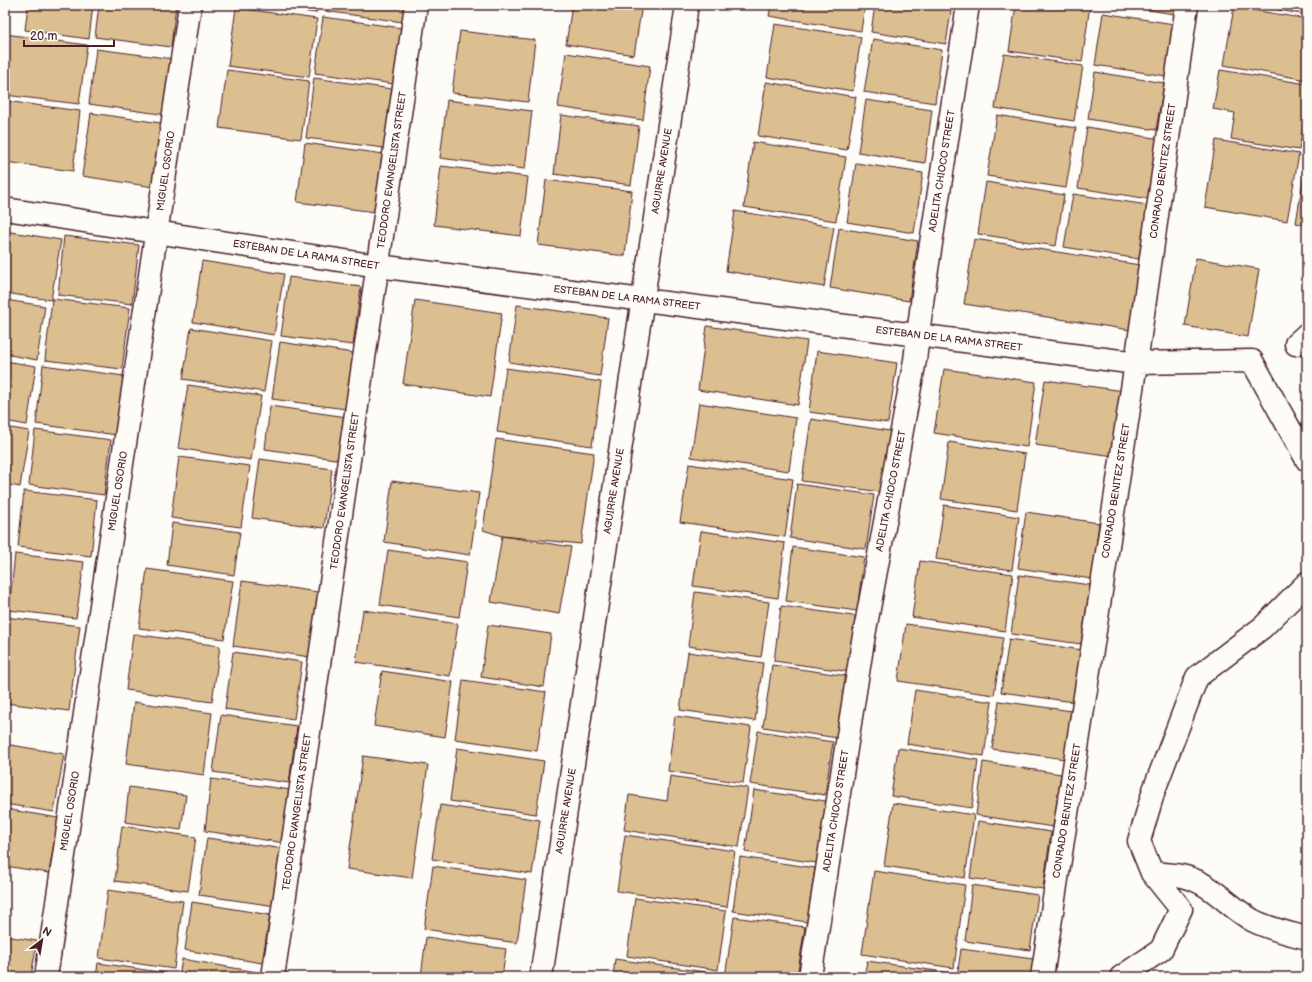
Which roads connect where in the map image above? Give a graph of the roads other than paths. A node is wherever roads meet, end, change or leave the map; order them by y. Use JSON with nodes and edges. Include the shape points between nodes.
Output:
{"nodes":[{"id":1,"x":190,"y":5,"type":"edge"},
{"id":2,"x":416,"y":5,"type":"edge"},
{"id":3,"x":687,"y":5,"type":"edge"},
{"id":4,"x":968,"y":5,"type":"edge"},
{"id":5,"x":1188,"y":5,"type":"edge"},
{"id":6,"x":5,"y":210,"type":"edge"},
{"id":7,"x":157,"y":232,"type":"junction"},
{"id":8,"x":378,"y":266,"type":"junction"},
{"id":9,"x":643,"y":300,"type":"junction"},
{"id":10,"x":919,"y":335,"type":"junction"},
{"id":11,"x":1136,"y":363,"type":"junction"},
{"id":12,"x":1306,"y":457,"type":"edge"},
{"id":13,"x":1307,"y":583,"type":"edge"},
{"id":14,"x":1152,"y":873,"type":"junction"},
{"id":15,"x":1307,"y":938,"type":"edge"},
{"id":16,"x":46,"y":977,"type":"edge"},
{"id":17,"x":273,"y":977,"type":"edge"},
{"id":18,"x":541,"y":977,"type":"edge"},
{"id":19,"x":810,"y":977,"type":"edge"},
{"id":20,"x":1042,"y":977,"type":"edge"},
{"id":21,"x":1121,"y":977,"type":"edge"}],
"edges":[{"from":1,"to":7,"type":"street","name":"MIGUEL OSORIO"},
{"from":2,"to":8,"type":"street","name":"TEODORO EVANGELISTA STREET"},
{"from":3,"to":9,"type":"street","name":"AGUIRRE AVENUE"},
{"from":4,"to":10,"type":"street","name":"ADELITA CHIOCO STREET"},
{"from":5,"to":11,"type":"street","name":"CONRADO BENITEZ STREET"},
{"from":6,"to":7,"type":"street","name":"ESTEBAN DE LA RAMA STREET"},
{"from":7,"to":8,"type":"street","name":"ESTEBAN DE LA RAMA STREET"},
{"from":7,"to":16,"type":"street","name":"MIGUEL OSORIO"},
{"from":8,"to":9,"type":"street","name":"ESTEBAN DE LA RAMA STREET"},
{"from":8,"to":17,"type":"street","name":"TEODORO EVANGELISTA STREET"},
{"from":9,"to":10,"type":"street","name":"ESTEBAN DE LA RAMA STREET"},
{"from":9,"to":18,"type":"street","name":"AGUIRRE AVENUE"},
{"from":10,"to":11,"type":"street","name":"ESTEBAN DE LA RAMA STREET"},
{"from":10,"to":19,"type":"street","name":"ADELITA CHIOCO STREET","via":[[863,641]]},
{"from":11,"to":12,"type":"street","name":"ESTEBAN DE LA RAMA STREET","via":[[1252,361]]},
{"from":11,"to":20,"type":"street","name":"CONRADO BENITEZ STREET"},
{"from":13,"to":14,"type":"street","via":[[1263,627],[1197,677],[1154,790],[1139,841]]},
{"from":14,"to":15,"type":"street","via":[[1185,877],[1202,884],[1252,920]]},
{"from":14,"to":21,"type":"street","via":[[1181,909],[1161,950]]}]}
